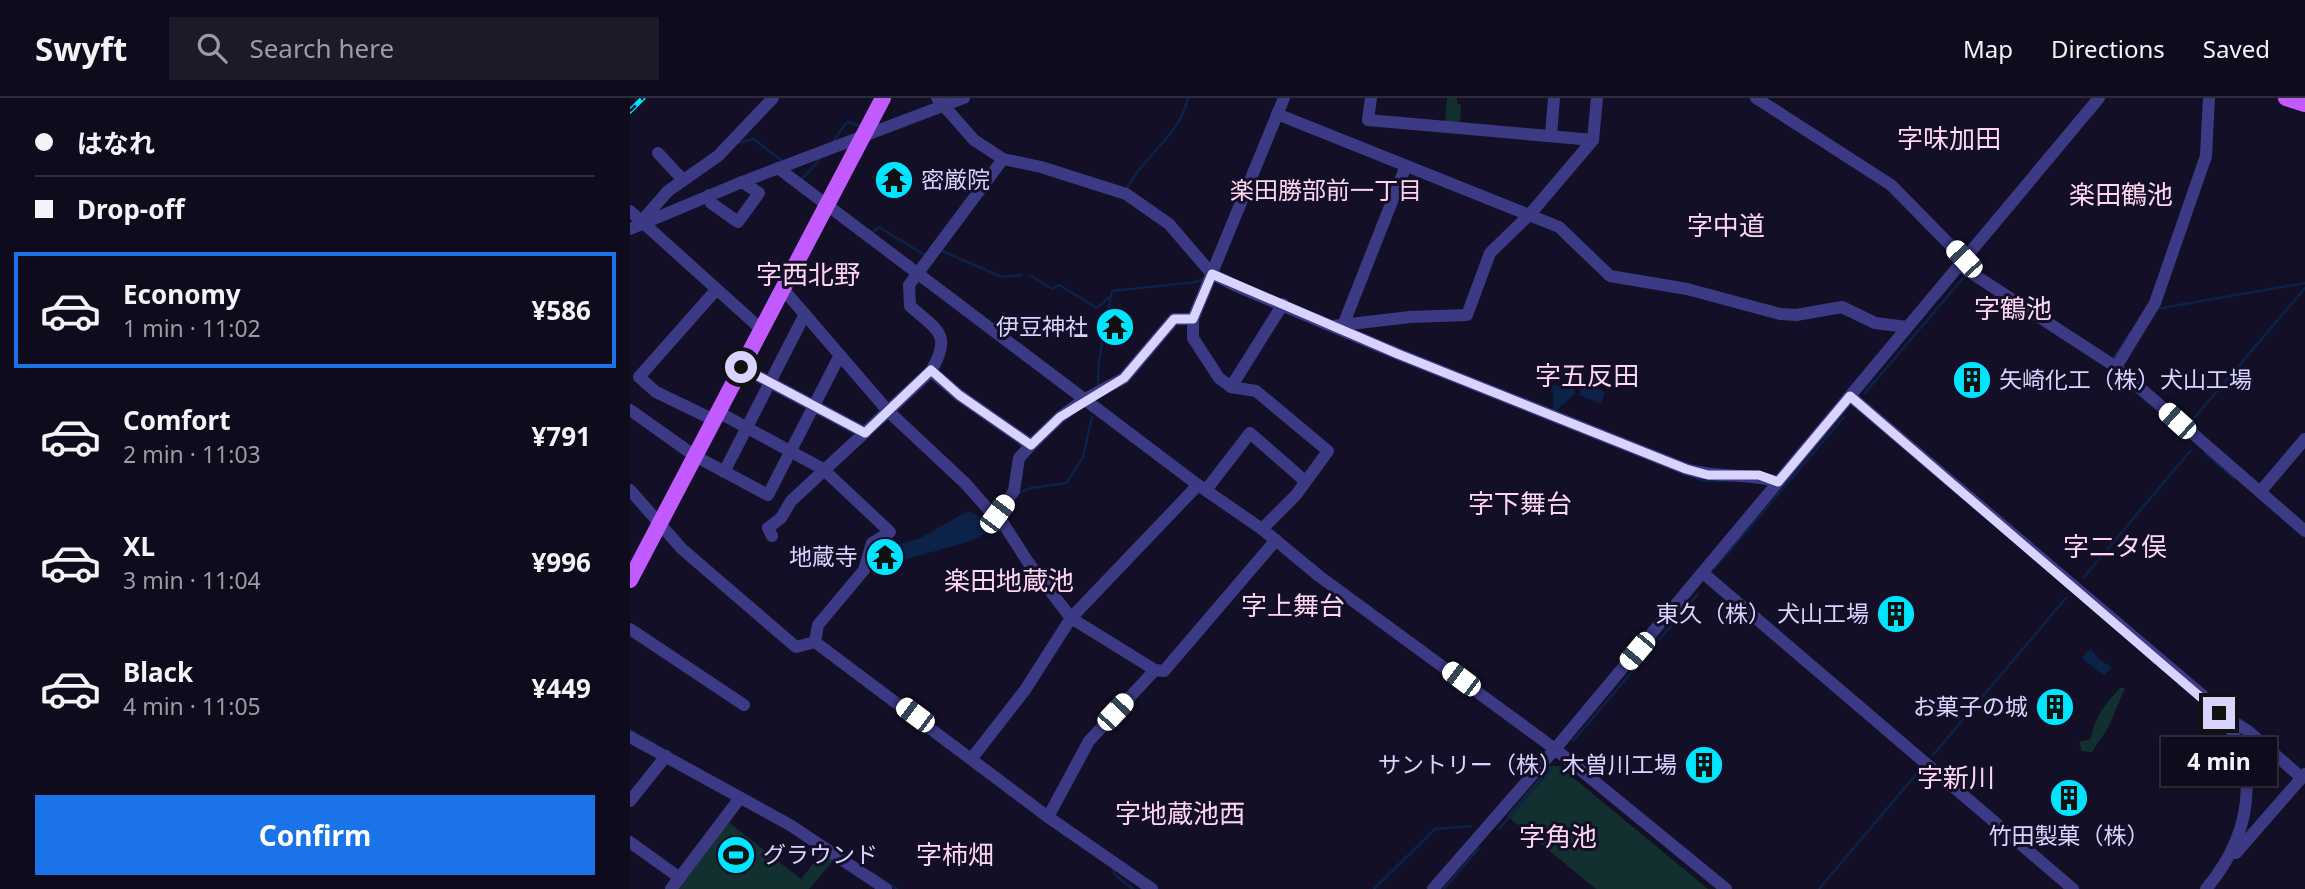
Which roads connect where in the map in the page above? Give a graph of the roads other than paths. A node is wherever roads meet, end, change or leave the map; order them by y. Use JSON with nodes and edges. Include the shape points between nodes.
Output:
{"nodes":[{"id":1,"x":773,"y":98,"type":"edge"},
{"id":2,"x":883,"y":98,"type":"edge"},
{"id":3,"x":964,"y":98,"type":"edge"},
{"id":4,"x":1284,"y":98,"type":"edge"},
{"id":5,"x":1371,"y":98,"type":"edge"},
{"id":6,"x":1554,"y":98,"type":"edge"},
{"id":7,"x":1597,"y":98,"type":"edge"},
{"id":8,"x":1756,"y":98,"type":"edge"},
{"id":9,"x":2099,"y":98,"type":"edge"},
{"id":10,"x":2210,"y":98,"type":"edge"},
{"id":11,"x":2286,"y":98,"type":"edge"},
{"id":12,"x":941,"y":103,"type":"edge"},
{"id":13,"x":2305,"y":104,"type":"edge"},
{"id":14,"x":1277,"y":114,"type":"junction"},
{"id":15,"x":864,"y":135,"type":"junction"},
{"id":16,"x":1551,"y":135,"type":"junction"},
{"id":17,"x":1593,"y":140,"type":"junction"},
{"id":18,"x":658,"y":153,"type":"dead end"},
{"id":19,"x":1003,"y":159,"type":"junction"},
{"id":20,"x":1406,"y":166,"type":"junction"},
{"id":21,"x":778,"y":168,"type":"junction"},
{"id":22,"x":683,"y":180,"type":"junction"},
{"id":23,"x":742,"y":181,"type":"junction"},
{"id":24,"x":709,"y":195,"type":"junction"},
{"id":25,"x":826,"y":206,"type":"junction"},
{"id":26,"x":630,"y":211,"type":"edge"},
{"id":27,"x":1531,"y":213,"type":"junction"},
{"id":28,"x":635,"y":226,"type":"edge"},
{"id":29,"x":1961,"y":262,"type":"junction"},
{"id":30,"x":916,"y":272,"type":"junction"},
{"id":31,"x":1212,"y":274,"type":"junction"},
{"id":32,"x":783,"y":289,"type":"junction"},
{"id":33,"x":716,"y":290,"type":"junction"},
{"id":34,"x":1280,"y":308,"type":"junction"},
{"id":35,"x":805,"y":314,"type":"junction"},
{"id":36,"x":1193,"y":319,"type":"junction"},
{"id":37,"x":1339,"y":324,"type":"junction"},
{"id":38,"x":1908,"y":327,"type":"junction"},
{"id":39,"x":761,"y":329,"type":"junction"},
{"id":40,"x":840,"y":355,"type":"junction"},
{"id":41,"x":741,"y":367,"type":"junction"},
{"id":42,"x":2116,"y":367,"type":"junction"},
{"id":43,"x":931,"y":370,"type":"junction"},
{"id":44,"x":770,"y":383,"type":"junction"},
{"id":45,"x":1231,"y":387,"type":"junction"},
{"id":46,"x":1850,"y":396,"type":"junction"},
{"id":47,"x":1085,"y":399,"type":"junction"},
{"id":48,"x":814,"y":406,"type":"junction"},
{"id":49,"x":630,"y":410,"type":"edge"},
{"id":50,"x":888,"y":411,"type":"junction"},
{"id":51,"x":716,"y":416,"type":"junction"},
{"id":52,"x":746,"y":428,"type":"junction"},
{"id":53,"x":865,"y":433,"type":"junction"},
{"id":54,"x":2305,"y":439,"type":"edge"},
{"id":55,"x":1031,"y":445,"type":"junction"},
{"id":56,"x":791,"y":453,"type":"junction"},
{"id":57,"x":695,"y":456,"type":"junction"},
{"id":58,"x":823,"y":469,"type":"junction"},
{"id":59,"x":724,"y":472,"type":"junction"},
{"id":60,"x":1306,"y":481,"type":"junction"},
{"id":61,"x":1778,"y":482,"type":"junction"},
{"id":62,"x":1202,"y":488,"type":"junction"},
{"id":63,"x":630,"y":490,"type":"edge"},
{"id":64,"x":2260,"y":492,"type":"junction"},
{"id":65,"x":768,"y":495,"type":"junction"},
{"id":66,"x":787,"y":505,"type":"junction"},
{"id":67,"x":997,"y":514,"type":"junction"},
{"id":68,"x":661,"y":522,"type":"junction"},
{"id":69,"x":1262,"y":529,"type":"junction"},
{"id":70,"x":2305,"y":530,"type":"edge"},
{"id":71,"x":772,"y":536,"type":"dead end"},
{"id":72,"x":1276,"y":540,"type":"junction"},
{"id":73,"x":1703,"y":573,"type":"junction"},
{"id":74,"x":630,"y":580,"type":"edge"},
{"id":75,"x":1071,"y":618,"type":"junction"},
{"id":76,"x":630,"y":629,"type":"edge"},
{"id":77,"x":815,"y":642,"type":"junction"},
{"id":78,"x":1155,"y":670,"type":"junction"},
{"id":79,"x":744,"y":705,"type":"dead end"},
{"id":80,"x":2219,"y":713,"type":"junction"},
{"id":81,"x":630,"y":737,"type":"edge"},
{"id":82,"x":1555,"y":749,"type":"junction"},
{"id":83,"x":666,"y":757,"type":"junction"},
{"id":84,"x":972,"y":758,"type":"junction"},
{"id":85,"x":2304,"y":776,"type":"edge"},
{"id":86,"x":740,"y":798,"type":"junction"},
{"id":87,"x":630,"y":801,"type":"edge"},
{"id":88,"x":1048,"y":817,"type":"junction"},
{"id":89,"x":630,"y":842,"type":"edge"},
{"id":90,"x":2229,"y":859,"type":"junction"},
{"id":91,"x":680,"y":878,"type":"junction"},
{"id":92,"x":671,"y":889,"type":"edge"},
{"id":93,"x":886,"y":889,"type":"edge"},
{"id":94,"x":1152,"y":889,"type":"edge"},
{"id":95,"x":1433,"y":889,"type":"edge"},
{"id":96,"x":1726,"y":889,"type":"edge"},
{"id":97,"x":2073,"y":889,"type":"edge"},
{"id":98,"x":2206,"y":889,"type":"edge"}],
"edges":[{"from":1,"to":22,"type":"street","via":[[718,156]]},
{"from":2,"to":15,"type":"main road"},
{"from":3,"to":12,"type":"street"},
{"from":4,"to":14,"type":"street"},
{"from":5,"to":16,"type":"street","via":[[1368,120]]},
{"from":6,"to":16,"type":"street"},
{"from":7,"to":17,"type":"street"},
{"from":8,"to":29,"type":"street","via":[[1891,185]]},
{"from":9,"to":29,"type":"street"},
{"from":10,"to":42,"type":"street","via":[[2206,156],[2155,303]]},
{"from":11,"to":13,"type":"main road"},
{"from":12,"to":15,"type":"street"},
{"from":12,"to":19,"type":"street","via":[[974,140]]},
{"from":14,"to":20,"type":"street"},
{"from":14,"to":31,"type":"street"},
{"from":15,"to":21,"type":"street"},
{"from":15,"to":25,"type":"main road"},
{"from":16,"to":17,"type":"street"},
{"from":17,"to":27,"type":"street"},
{"from":18,"to":22,"type":"street"},
{"from":19,"to":30,"type":"street"},
{"from":19,"to":31,"type":"street","via":[[1126,194],[1169,224]]},
{"from":20,"to":27,"type":"street"},
{"from":20,"to":37,"type":"street"},
{"from":21,"to":23,"type":"street"},
{"from":21,"to":25,"type":"street"},
{"from":22,"to":28,"type":"street"},
{"from":23,"to":24,"type":"street"},
{"from":23,"to":24,"type":"street","via":[[759,193],[738,222],[711,203]]},
{"from":24,"to":28,"type":"street"},
{"from":25,"to":30,"type":"street"},
{"from":25,"to":32,"type":"main road"},
{"from":26,"to":28,"type":"street"},
{"from":27,"to":37,"type":"street","via":[[1490,253],[1468,315]]},
{"from":27,"to":38,"type":"street","via":[[1559,226],[1610,276],[1687,289],[1780,314],[1842,307],[1875,323]]},
{"from":28,"to":33,"type":"street"},
{"from":29,"to":38,"type":"street"},
{"from":29,"to":42,"type":"street"},
{"from":30,"to":43,"type":"street","via":[[908,290],[910,306],[943,339],[944,347]]},
{"from":30,"to":47,"type":"street"},
{"from":31,"to":34,"type":"street"},
{"from":31,"to":36,"type":"street"},
{"from":32,"to":35,"type":"street"},
{"from":32,"to":39,"type":"main road"},
{"from":33,"to":39,"type":"street"},
{"from":33,"to":51,"type":"street","via":[[639,377],[656,392]]},
{"from":34,"to":37,"type":"street"},
{"from":34,"to":45,"type":"street"},
{"from":35,"to":40,"type":"street"},
{"from":35,"to":44,"type":"street"},
{"from":36,"to":45,"type":"street","via":[[1193,338],[1219,378]]},
{"from":36,"to":47,"type":"street","via":[[1174,319],[1124,378]]},
{"from":37,"to":61,"type":"street","via":[[1686,469],[1708,475],[1759,475]]},
{"from":38,"to":46,"type":"street"},
{"from":39,"to":41,"type":"main road"},
{"from":40,"to":48,"type":"street"},
{"from":40,"to":50,"type":"street"},
{"from":41,"to":44,"type":"street"},
{"from":41,"to":51,"type":"main road"},
{"from":42,"to":64,"type":"street"},
{"from":43,"to":50,"type":"street"},
{"from":43,"to":55,"type":"street"},
{"from":44,"to":48,"type":"street"},
{"from":44,"to":52,"type":"street"},
{"from":45,"to":60,"type":"street","via":[[1256,391],[1328,451]]},
{"from":46,"to":61,"type":"street"},
{"from":46,"to":80,"type":"street"},
{"from":47,"to":55,"type":"street"},
{"from":47,"to":62,"type":"street"},
{"from":48,"to":53,"type":"street"},
{"from":48,"to":56,"type":"street"},
{"from":49,"to":57,"type":"street"},
{"from":50,"to":53,"type":"street"},
{"from":50,"to":67,"type":"street"},
{"from":51,"to":52,"type":"street"},
{"from":51,"to":57,"type":"main road"},
{"from":52,"to":56,"type":"street"},
{"from":52,"to":59,"type":"street"},
{"from":53,"to":58,"type":"street"},
{"from":54,"to":64,"type":"street"},
{"from":55,"to":67,"type":"street","via":[[1019,458],[1014,491]]},
{"from":56,"to":58,"type":"street"},
{"from":56,"to":65,"type":"street"},
{"from":57,"to":59,"type":"street"},
{"from":57,"to":68,"type":"main road"},
{"from":58,"to":66,"type":"street"},
{"from":58,"to":77,"type":"street","via":[[890,532],[872,543],[864,570],[818,625]]},
{"from":59,"to":65,"type":"street"},
{"from":60,"to":62,"type":"street","via":[[1250,433]]},
{"from":60,"to":69,"type":"street"},
{"from":61,"to":73,"type":"street"},
{"from":62,"to":69,"type":"street"},
{"from":62,"to":75,"type":"street"},
{"from":63,"to":68,"type":"street"},
{"from":64,"to":70,"type":"street"},
{"from":65,"to":66,"type":"street"},
{"from":66,"to":71,"type":"street","via":[[781,518],[768,528]]},
{"from":67,"to":75,"type":"street"},
{"from":68,"to":74,"type":"main road"},
{"from":68,"to":77,"type":"street","via":[[682,549],[796,647]]},
{"from":69,"to":72,"type":"street"},
{"from":72,"to":78,"type":"street","via":[[1183,652],[1164,671]]},
{"from":72,"to":82,"type":"street"},
{"from":73,"to":82,"type":"street"},
{"from":73,"to":97,"type":"street"},
{"from":75,"to":78,"type":"street"},
{"from":75,"to":84,"type":"street","via":[[1025,690]]},
{"from":76,"to":79,"type":"street"},
{"from":77,"to":84,"type":"street"},
{"from":78,"to":88,"type":"street","via":[[1089,741]]},
{"from":80,"to":85,"type":"street"},
{"from":80,"to":90,"type":"street","via":[[2239,747],[2247,785],[2245,820]]},
{"from":81,"to":83,"type":"street"},
{"from":82,"to":95,"type":"street"},
{"from":82,"to":96,"type":"street"},
{"from":83,"to":86,"type":"street"},
{"from":83,"to":87,"type":"street"},
{"from":84,"to":88,"type":"street"},
{"from":85,"to":90,"type":"street"},
{"from":86,"to":91,"type":"street"},
{"from":86,"to":93,"type":"street","via":[[790,825]]},
{"from":88,"to":94,"type":"street"},
{"from":89,"to":91,"type":"street"},
{"from":90,"to":98,"type":"street"},
{"from":91,"to":92,"type":"street"}]}
